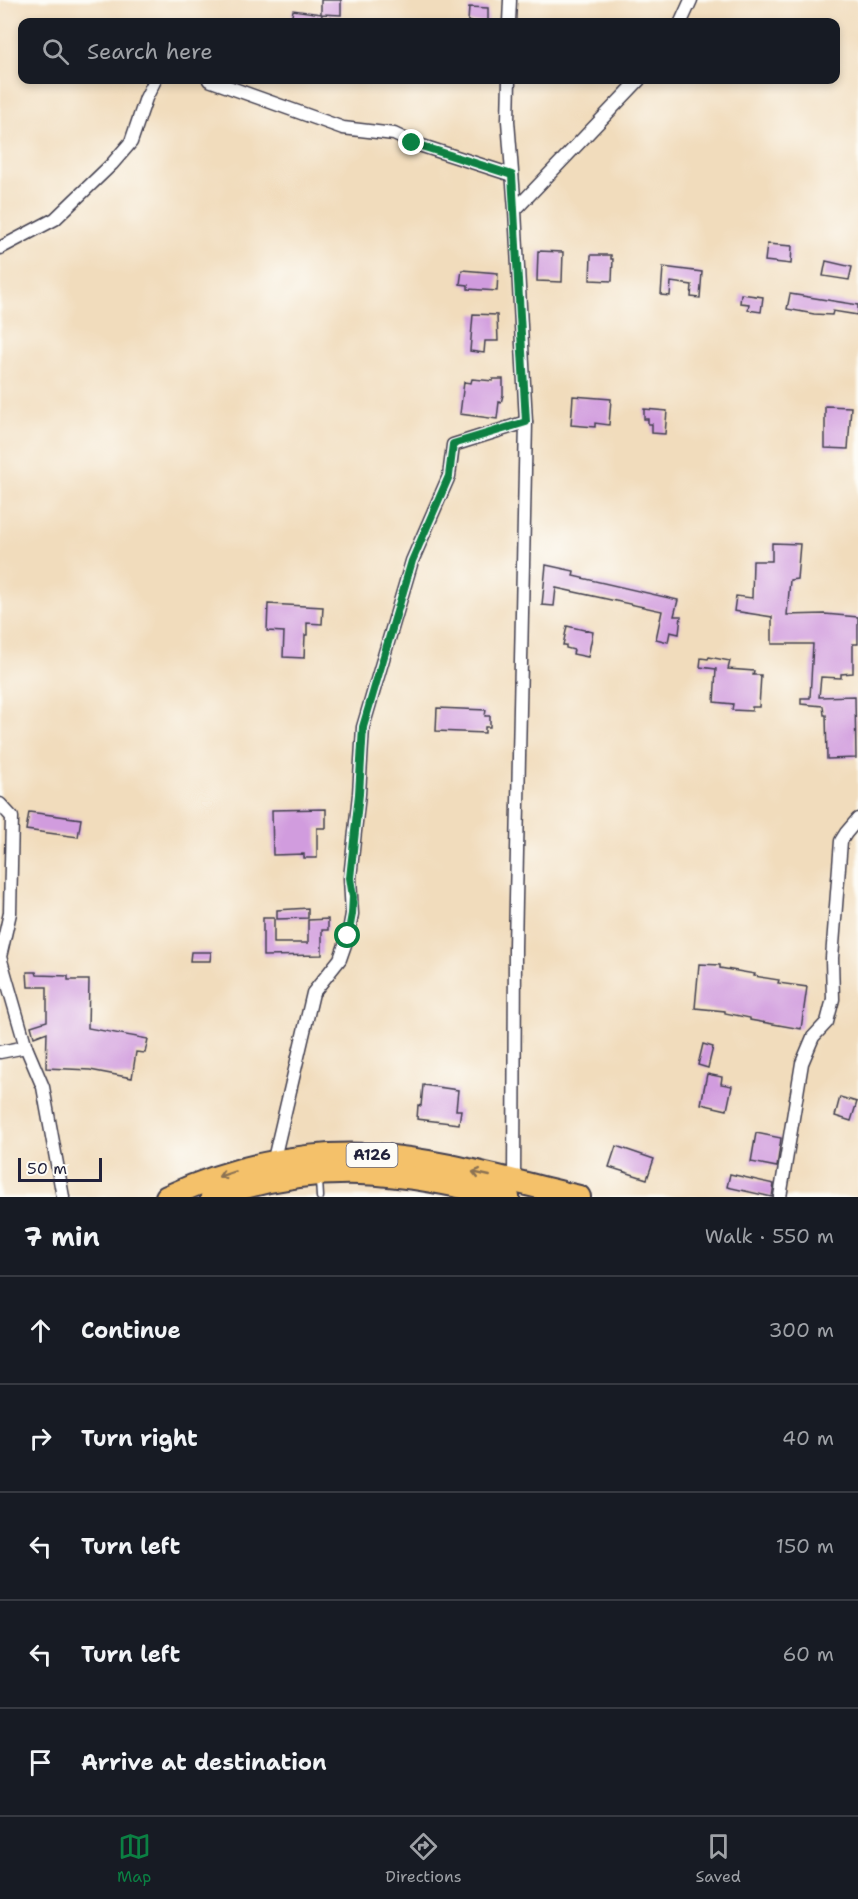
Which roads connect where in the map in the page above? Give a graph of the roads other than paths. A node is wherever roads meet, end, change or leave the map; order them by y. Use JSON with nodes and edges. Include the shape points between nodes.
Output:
{"nodes":[{"id":1,"x":510,"y":0,"type":"edge"},
{"id":2,"x":691,"y":0,"type":"edge"},
{"id":3,"x":510,"y":18,"type":"edge"},
{"id":4,"x":683,"y":18,"type":"edge"},
{"id":5,"x":153,"y":84,"type":"edge"},
{"id":6,"x":220,"y":84,"type":"edge"},
{"id":7,"x":508,"y":84,"type":"edge"},
{"id":8,"x":635,"y":84,"type":"edge"},
{"id":9,"x":512,"y":175,"type":"junction"},
{"id":10,"x":515,"y":210,"type":"junction"},
{"id":11,"x":0,"y":248,"type":"edge"},
{"id":12,"x":526,"y":422,"type":"junction"},
{"id":13,"x":0,"y":804,"type":"edge"},
{"id":14,"x":858,"y":819,"type":"edge"},
{"id":15,"x":26,"y":1047,"type":"junction"},
{"id":16,"x":0,"y":1053,"type":"edge"},
{"id":17,"x":273,"y":1163,"type":"junction"},
{"id":18,"x":318,"y":1173,"type":"junction"},
{"id":19,"x":246,"y":1192,"type":"edge"},
{"id":20,"x":511,"y":1192,"type":"edge"},
{"id":21,"x":63,"y":1197,"type":"edge"},
{"id":22,"x":166,"y":1197,"type":"edge"},
{"id":23,"x":212,"y":1197,"type":"edge"},
{"id":24,"x":320,"y":1197,"type":"edge"},
{"id":25,"x":579,"y":1197,"type":"edge"},
{"id":26,"x":780,"y":1197,"type":"edge"}],
"edges":[{"from":1,"to":3,"type":"street"},
{"from":2,"to":4,"type":"street"},
{"from":5,"to":11,"type":"street","via":[[131,142],[112,164],[55,219]]},
{"from":6,"to":9,"type":"street","via":[[344,128],[394,134]]},
{"from":7,"to":9,"type":"street"},
{"from":8,"to":10,"type":"street"},
{"from":9,"to":10,"type":"street"},
{"from":10,"to":12,"type":"street"},
{"from":12,"to":17,"type":"street","via":[[453,444],[449,476],[406,576],[361,735],[348,936],[340,959],[313,993]]},
{"from":12,"to":20,"type":"street"},
{"from":13,"to":15,"type":"street","via":[[12,817],[10,913],[0,957]]},
{"from":14,"to":26,"type":"street","via":[[841,841],[832,958],[833,999],[827,1022],[813,1037],[802,1064]]},
{"from":15,"to":16,"type":"street"},
{"from":15,"to":21,"type":"street","via":[[43,1087]]},
{"from":20,"to":17,"type":"highway","number":"A126","one_way":true,"via":[[429,1163],[370,1155]]},
{"from":17,"to":22,"type":"highway","number":"A126","one_way":true,"via":[[229,1173]]},
{"from":18,"to":19,"type":"highway","number":"A126"},
{"from":18,"to":20,"type":"highway","number":"A126","via":[[393,1174]]},
{"from":18,"to":24,"type":"lane"},
{"from":19,"to":23,"type":"highway","number":"A126"},
{"from":20,"to":25,"type":"highway","number":"A126"}]}
